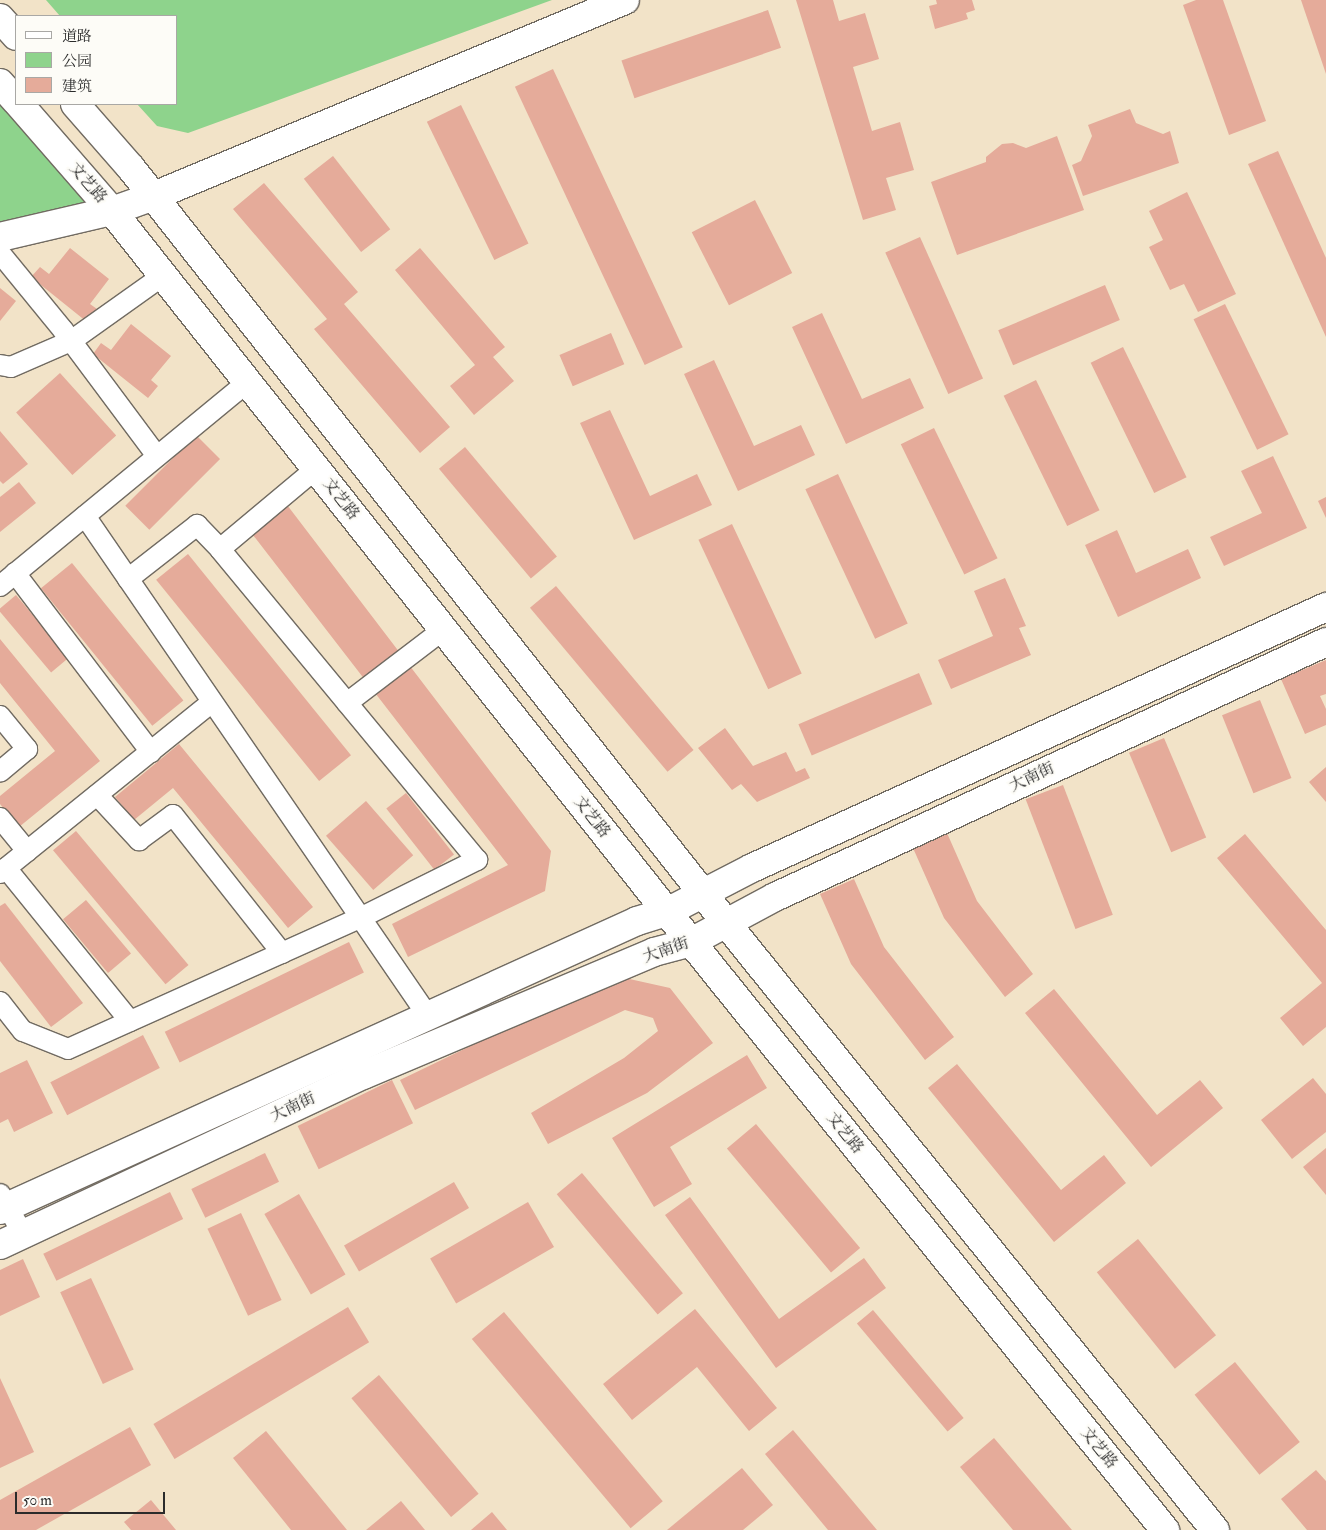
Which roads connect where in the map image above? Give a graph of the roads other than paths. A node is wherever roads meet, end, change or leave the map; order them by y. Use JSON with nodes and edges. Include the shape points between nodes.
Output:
{"nodes":[{"id":1,"x":625,"y":0,"type":"edge"},
{"id":2,"x":0,"y":82,"type":"edge"},
{"id":3,"x":15,"y":100,"type":"edge"},
{"id":4,"x":20,"y":105,"type":"edge"},
{"id":5,"x":76,"y":105,"type":"edge"},
{"id":6,"x":154,"y":196,"type":"junction"},
{"id":7,"x":112,"y":211,"type":"junction"},
{"id":8,"x":0,"y":237,"type":"edge"},
{"id":9,"x":0,"y":253,"type":"edge"},
{"id":10,"x":164,"y":274,"type":"junction"},
{"id":11,"x":71,"y":340,"type":"junction"},
{"id":12,"x":0,"y":365,"type":"edge"},
{"id":13,"x":248,"y":381,"type":"junction"},
{"id":14,"x":157,"y":456,"type":"junction"},
{"id":15,"x":317,"y":468,"type":"junction"},
{"id":16,"x":85,"y":516,"type":"junction"},
{"id":17,"x":220,"y":549,"type":"junction"},
{"id":18,"x":128,"y":579,"type":"junction"},
{"id":19,"x":7,"y":580,"type":"edge"},
{"id":20,"x":1326,"y":607,"type":"edge"},
{"id":21,"x":444,"y":629,"type":"junction"},
{"id":22,"x":1326,"y":642,"type":"edge"},
{"id":23,"x":212,"y":702,"type":"junction"},
{"id":24,"x":347,"y":703,"type":"junction"},
{"id":25,"x":0,"y":716,"type":"edge"},
{"id":26,"x":151,"y":752,"type":"junction"},
{"id":27,"x":0,"y":772,"type":"edge"},
{"id":28,"x":97,"y":795,"type":"junction"},
{"id":29,"x":0,"y":818,"type":"edge"},
{"id":30,"x":27,"y":851,"type":"junction"},
{"id":31,"x":3,"y":871,"type":"edge"},
{"id":32,"x":704,"y":894,"type":"junction"},
{"id":33,"x":667,"y":912,"type":"junction"},
{"id":34,"x":360,"y":918,"type":"junction"},
{"id":35,"x":727,"y":924,"type":"junction"},
{"id":36,"x":691,"y":942,"type":"junction"},
{"id":37,"x":282,"y":953,"type":"junction"},
{"id":38,"x":0,"y":1002,"type":"edge"},
{"id":39,"x":428,"y":1016,"type":"junction"},
{"id":40,"x":130,"y":1021,"type":"junction"},
{"id":41,"x":3,"y":1203,"type":"edge"},
{"id":42,"x":12,"y":1240,"type":"edge"},
{"id":43,"x":1165,"y":1530,"type":"edge"},
{"id":44,"x":1215,"y":1530,"type":"edge"}],
"edges":[{"from":1,"to":6,"type":"main road"},
{"from":2,"to":3,"type":"main road","name":"文艺路"},
{"from":4,"to":7,"type":"main road","name":"文艺路"},
{"from":5,"to":6,"type":"main road"},
{"from":6,"to":7,"type":"main road"},
{"from":6,"to":32,"type":"main road"},
{"from":7,"to":8,"type":"main road"},
{"from":7,"to":10,"type":"main road","name":"文艺路"},
{"from":9,"to":11,"type":"street"},
{"from":10,"to":11,"type":"street"},
{"from":10,"to":13,"type":"main road","name":"文艺路"},
{"from":11,"to":12,"type":"street","via":[[11,367]]},
{"from":11,"to":14,"type":"street"},
{"from":13,"to":14,"type":"street"},
{"from":13,"to":15,"type":"main road","name":"文艺路"},
{"from":14,"to":16,"type":"street"},
{"from":15,"to":17,"type":"street"},
{"from":15,"to":21,"type":"main road","name":"文艺路"},
{"from":16,"to":18,"type":"street"},
{"from":16,"to":19,"type":"street"},
{"from":17,"to":18,"type":"street","via":[[197,525]]},
{"from":17,"to":24,"type":"street"},
{"from":18,"to":23,"type":"street"},
{"from":19,"to":26,"type":"street"},
{"from":20,"to":32,"type":"main road","name":"大南街","via":[[760,864]]},
{"from":21,"to":24,"type":"street"},
{"from":21,"to":33,"type":"main road","name":"文艺路"},
{"from":22,"to":35,"type":"main road","name":"大南街","via":[[793,889]]},
{"from":23,"to":26,"type":"street"},
{"from":23,"to":34,"type":"street"},
{"from":24,"to":34,"type":"street","via":[[477,860]]},
{"from":25,"to":27,"type":"street","via":[[27,749]]},
{"from":26,"to":28,"type":"street"},
{"from":28,"to":30,"type":"street"},
{"from":28,"to":37,"type":"street","via":[[139,840],[174,815]]},
{"from":29,"to":30,"type":"street"},
{"from":30,"to":31,"type":"street"},
{"from":31,"to":40,"type":"street"},
{"from":32,"to":33,"type":"main road","name":"大南街"},
{"from":32,"to":35,"type":"main road"},
{"from":33,"to":36,"type":"main road","name":"文艺路"},
{"from":33,"to":39,"type":"main road","name":"大南街","via":[[637,921]]},
{"from":34,"to":37,"type":"street"},
{"from":34,"to":39,"type":"street"},
{"from":35,"to":36,"type":"main road","name":"大南街"},
{"from":35,"to":44,"type":"main road"},
{"from":36,"to":42,"type":"main road","name":"大南街","via":[[654,952],[363,1075]]},
{"from":36,"to":43,"type":"main road","name":"文艺路"},
{"from":37,"to":40,"type":"street"},
{"from":38,"to":40,"type":"street","via":[[23,1031],[68,1049]]},
{"from":39,"to":41,"type":"main road","name":"大南街"},
{"from":41,"to":42,"type":"street"}]}
